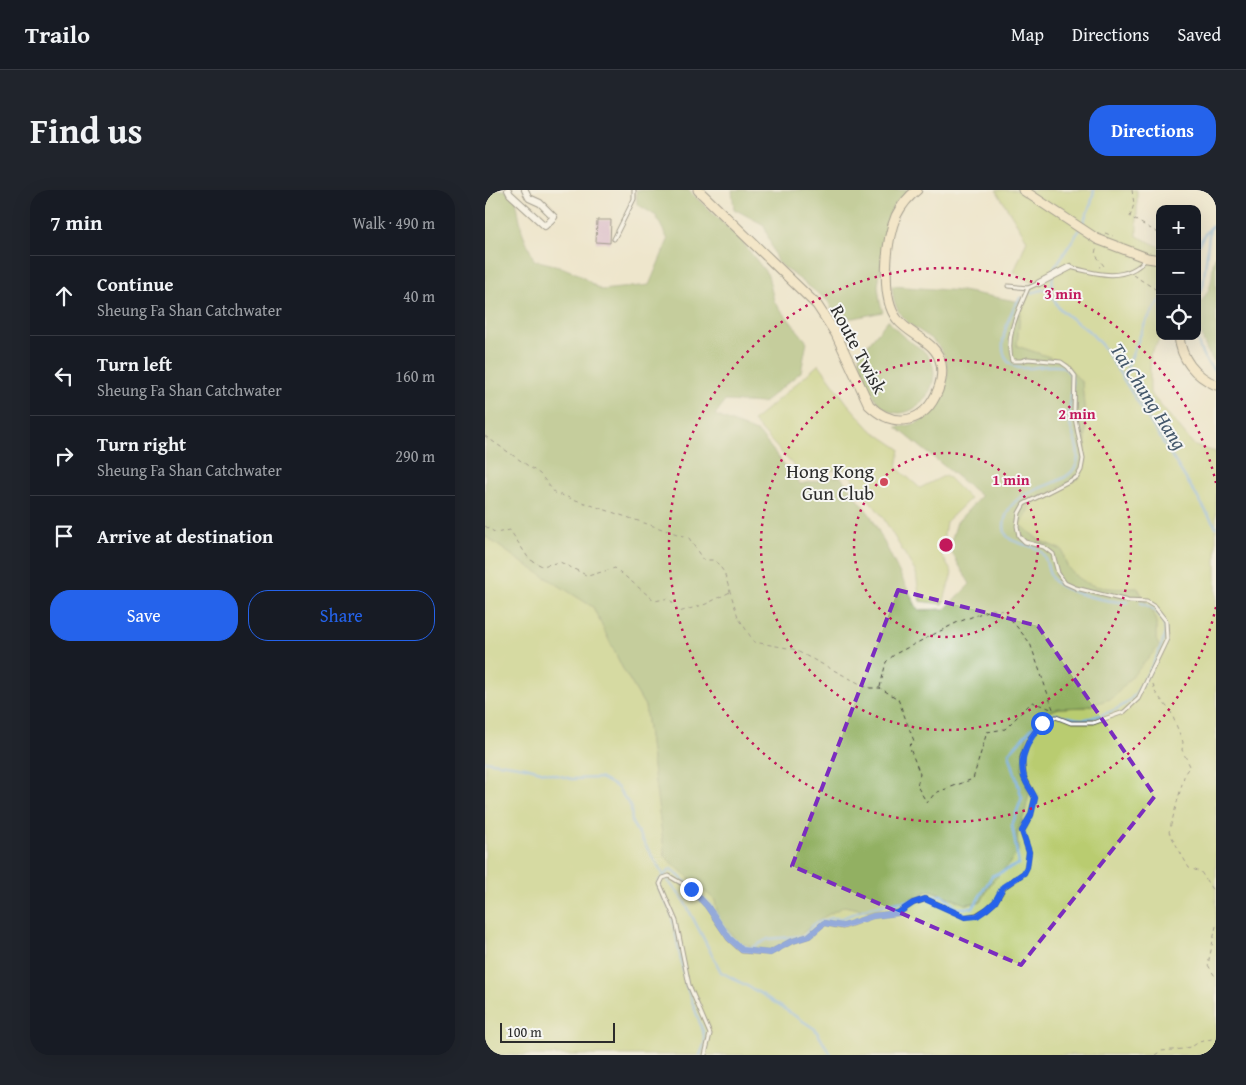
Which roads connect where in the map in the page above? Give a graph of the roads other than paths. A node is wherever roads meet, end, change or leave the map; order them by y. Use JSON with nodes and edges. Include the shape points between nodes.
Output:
{"nodes":[{"id":1,"x":509,"y":190,"type":"edge"},
{"id":2,"x":525,"y":190,"type":"edge"},
{"id":3,"x":634,"y":190,"type":"edge"},
{"id":4,"x":698,"y":190,"type":"edge"},
{"id":5,"x":917,"y":190,"type":"edge"},
{"id":6,"x":1023,"y":190,"type":"edge"},
{"id":7,"x":614,"y":239,"type":"dead end"},
{"id":8,"x":1147,"y":258,"type":"junction"},
{"id":9,"x":1156,"y":259,"type":"edge"},
{"id":10,"x":1070,"y":267,"type":"joint"},
{"id":11,"x":1039,"y":283,"type":"joint"},
{"id":12,"x":1008,"y":286,"type":"dead end"},
{"id":13,"x":1028,"y":288,"type":"junction"},
{"id":14,"x":1180,"y":340,"type":"edge"},
{"id":15,"x":1216,"y":385,"type":"edge"},
{"id":16,"x":705,"y":1055,"type":"edge"}],
"edges":[{"from":1,"to":2,"type":"street","via":[[545,226],[554,217],[540,203],[529,198]]},
{"from":3,"to":7,"type":"lane","via":[[634,199]]},
{"from":4,"to":5,"type":"main road","name":"Route Twisk","via":[[817,305],[836,334],[869,405],[886,418],[896,421],[914,418],[930,405],[942,371],[935,350],[896,318],[887,295],[888,254],[896,217]]},
{"from":6,"to":8,"type":"main road","via":[[1098,240]]},
{"from":8,"to":9,"type":"main road"},
{"from":8,"to":10,"type":"lane","via":[[1140,266],[1114,276]]},
{"from":10,"to":11,"type":"street"},
{"from":11,"to":13,"type":"lane"},
{"from":12,"to":13,"type":"lane"},
{"from":13,"to":16,"type":"lane","via":[[1017,312],[1009,344],[1012,361],[1061,362],[1075,376],[1074,413],[1083,459],[1077,477],[1024,504],[1019,513],[1019,536],[1053,554],[1058,573],[1065,583],[1147,602],[1155,607],[1166,621],[1167,639],[1138,699],[1124,712],[1093,723],[1071,723],[1056,717],[1042,723],[1030,738],[1022,758],[1024,777],[1035,798],[1031,815],[1022,831],[1029,852],[1027,867],[1024,873],[1003,887],[995,902],[977,916],[965,917],[925,899],[898,913],[873,916],[843,926],[824,923],[809,936],[770,953],[760,953],[742,950],[691,889],[669,876],[663,878],[660,884],[677,922],[689,985],[710,1034]]},
{"from":14,"to":15,"type":"main road","via":[[1186,361],[1205,380]]}]}
